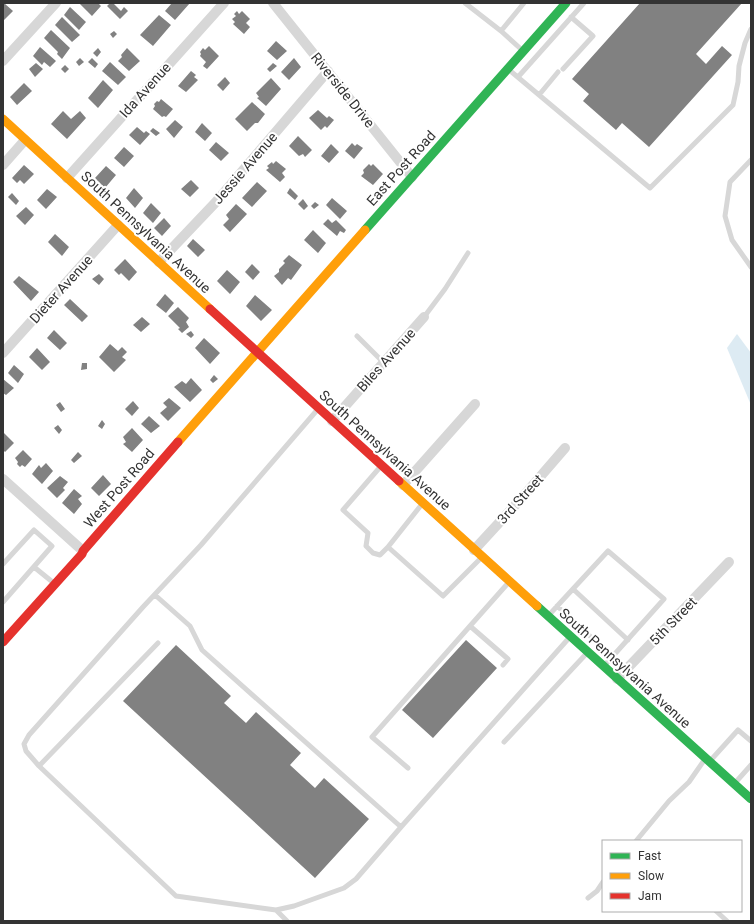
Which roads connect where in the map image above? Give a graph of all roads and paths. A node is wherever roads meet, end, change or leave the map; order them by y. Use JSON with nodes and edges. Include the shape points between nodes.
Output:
{"nodes":[{"id":1,"x":56,"y":3,"type":"edge"},
{"id":2,"x":224,"y":3,"type":"edge"},
{"id":3,"x":273,"y":3,"type":"edge"},
{"id":4,"x":465,"y":3,"type":"edge"},
{"id":5,"x":516,"y":3,"type":"edge"},
{"id":6,"x":566,"y":3,"type":"edge"},
{"id":7,"x":584,"y":3,"type":"edge"},
{"id":8,"x":522,"y":5,"type":"edge"},
{"id":9,"x":571,"y":17,"type":"junction"},
{"id":10,"x":751,"y":29,"type":"edge"},
{"id":11,"x":501,"y":31,"type":"junction"},
{"id":12,"x":523,"y":51,"type":"junction"},
{"id":13,"x":3,"y":61,"type":"edge"},
{"id":14,"x":508,"y":68,"type":"junction"},
{"id":15,"x":328,"y":71,"type":"junction"},
{"id":16,"x":518,"y":77,"type":"junction"},
{"id":17,"x":539,"y":95,"type":"junction"},
{"id":18,"x":3,"y":119,"type":"edge"},
{"id":19,"x":25,"y":140,"type":"junction"},
{"id":20,"x":751,"y":160,"type":"edge"},
{"id":21,"x":3,"y":165,"type":"edge"},
{"id":22,"x":412,"y":177,"type":"junction"},
{"id":23,"x":67,"y":178,"type":"junction"},
{"id":24,"x":118,"y":225,"type":"junction"},
{"id":25,"x":468,"y":253,"type":"dead end"},
{"id":26,"x":159,"y":262,"type":"junction"},
{"id":27,"x":751,"y":267,"type":"edge"},
{"id":28,"x":424,"y":317,"type":"joint"},
{"id":29,"x":357,"y":336,"type":"dead end"},
{"id":30,"x":3,"y":352,"type":"edge"},
{"id":31,"x":256,"y":352,"type":"junction"},
{"id":32,"x":384,"y":363,"type":"junction"},
{"id":33,"x":475,"y":404,"type":"dead end"},
{"id":34,"x":319,"y":408,"type":"junction"},
{"id":35,"x":332,"y":421,"type":"junction"},
{"id":36,"x":565,"y":448,"type":"dead end"},
{"id":37,"x":382,"y":466,"type":"junction"},
{"id":38,"x":3,"y":479,"type":"edge"},
{"id":39,"x":403,"y":485,"type":"junction"},
{"id":40,"x":422,"y":503,"type":"junction"},
{"id":41,"x":388,"y":547,"type":"junction"},
{"id":42,"x":83,"y":551,"type":"junction"},
{"id":43,"x":478,"y":553,"type":"junction"},
{"id":44,"x":729,"y":562,"type":"dead end"},
{"id":45,"x":3,"y":564,"type":"edge"},
{"id":46,"x":34,"y":567,"type":"junction"},
{"id":47,"x":509,"y":582,"type":"junction"},
{"id":48,"x":55,"y":584,"type":"junction"},
{"id":49,"x":573,"y":589,"type":"junction"},
{"id":50,"x":155,"y":595,"type":"junction"},
{"id":51,"x":3,"y":602,"type":"edge"},
{"id":52,"x":557,"y":606,"type":"junction"},
{"id":53,"x":547,"y":617,"type":"junction"},
{"id":54,"x":470,"y":626,"type":"junction"},
{"id":55,"x":570,"y":637,"type":"junction"},
{"id":56,"x":628,"y":640,"type":"junction"},
{"id":57,"x":3,"y":642,"type":"edge"},
{"id":58,"x":158,"y":642,"type":"dead end"},
{"id":59,"x":587,"y":653,"type":"junction"},
{"id":60,"x":613,"y":656,"type":"junction"},
{"id":61,"x":503,"y":665,"type":"dead end"},
{"id":62,"x":604,"y":667,"type":"junction"},
{"id":63,"x":617,"y":680,"type":"junction"},
{"id":64,"x":751,"y":741,"type":"edge"},
{"id":65,"x":504,"y":742,"type":"dead end"},
{"id":66,"x":707,"y":760,"type":"junction"},
{"id":67,"x":751,"y":765,"type":"edge"},
{"id":68,"x":39,"y":766,"type":"junction"},
{"id":69,"x":408,"y":768,"type":"dead end"},
{"id":70,"x":734,"y":784,"type":"junction"},
{"id":71,"x":751,"y":799,"type":"edge"},
{"id":72,"x":401,"y":827,"type":"junction"},
{"id":73,"x":637,"y":840,"type":"edge"},
{"id":74,"x":602,"y":884,"type":"edge"},
{"id":75,"x":588,"y":898,"type":"dead end"},
{"id":76,"x":276,"y":910,"type":"junction"},
{"id":77,"x":717,"y":912,"type":"edge"},
{"id":78,"x":287,"y":921,"type":"edge"},
{"id":79,"x":727,"y":921,"type":"edge"}],
"edges":[{"from":1,"to":13,"type":"street"},
{"from":2,"to":23,"type":"street","name":"Ida Avenue"},
{"from":3,"to":15,"type":"street","name":"Riverside Drive"},
{"from":4,"to":11,"type":"lane"},
{"from":5,"to":8,"type":"lane"},
{"from":6,"to":12,"type":"main road","name":"East Post Road"},
{"from":7,"to":9,"type":"lane"},
{"from":8,"to":11,"type":"lane"},
{"from":9,"to":16,"type":"lane"},
{"from":9,"to":17,"type":"lane","via":[[593,36]]},
{"from":10,"to":17,"type":"lane","via":[[739,66],[733,105],[650,188]]},
{"from":11,"to":12,"type":"lane"},
{"from":12,"to":14,"type":"main road","name":"East Post Road"},
{"from":14,"to":16,"type":"lane"},
{"from":14,"to":22,"type":"main road","name":"East Post Road"},
{"from":15,"to":22,"type":"street","name":"Riverside Drive"},
{"from":15,"to":26,"type":"street","name":"Jessie Avenue","via":[[215,203]]},
{"from":16,"to":17,"type":"lane"},
{"from":18,"to":19,"type":"main road","name":"South Pennsylvania Avenue"},
{"from":19,"to":21,"type":"street"},
{"from":19,"to":23,"type":"main road","name":"South Pennsylvania Avenue"},
{"from":20,"to":27,"type":"lane","via":[[730,182],[725,216],[732,240]]},
{"from":22,"to":31,"type":"main road","name":"East Post Road"},
{"from":23,"to":24,"type":"main road","name":"South Pennsylvania Avenue"},
{"from":24,"to":26,"type":"main road","name":"South Pennsylvania Avenue"},
{"from":24,"to":30,"type":"street","name":"Dieter Avenue"},
{"from":25,"to":28,"type":"lane"},
{"from":26,"to":31,"type":"main road","name":"South Pennsylvania Avenue"},
{"from":28,"to":32,"type":"street","name":"Biles Avenue"},
{"from":29,"to":32,"type":"lane"},
{"from":31,"to":34,"type":"main road","name":"South Pennsylvania Avenue"},
{"from":31,"to":42,"type":"main road","name":"West Post Road"},
{"from":32,"to":35,"type":"street","name":"Biles Avenue"},
{"from":33,"to":39,"type":"street"},
{"from":34,"to":35,"type":"main road","name":"South Pennsylvania Avenue"},
{"from":34,"to":50,"type":"lane"},
{"from":35,"to":37,"type":"main road","name":"South Pennsylvania Avenue"},
{"from":36,"to":43,"type":"street","name":"3rd Street"},
{"from":37,"to":39,"type":"main road","name":"South Pennsylvania Avenue"},
{"from":37,"to":41,"type":"lane","via":[[343,510],[368,533],[366,546],[374,553],[380,555]]},
{"from":38,"to":42,"type":"street"},
{"from":39,"to":40,"type":"main road","name":"South Pennsylvania Avenue"},
{"from":40,"to":41,"type":"lane"},
{"from":40,"to":43,"type":"main road","name":"South Pennsylvania Avenue"},
{"from":41,"to":43,"type":"lane","via":[[443,596]]},
{"from":42,"to":48,"type":"main road","name":"West Post Road"},
{"from":43,"to":47,"type":"main road","name":"South Pennsylvania Avenue"},
{"from":44,"to":63,"type":"street","name":"5th Street"},
{"from":45,"to":46,"type":"lane","via":[[34,530],[52,546]]},
{"from":46,"to":48,"type":"lane"},
{"from":46,"to":51,"type":"lane"},
{"from":47,"to":53,"type":"main road","name":"South Pennsylvania Avenue"},
{"from":47,"to":54,"type":"lane"},
{"from":48,"to":57,"type":"main road","name":"West Post Road"},
{"from":49,"to":52,"type":"lane"},
{"from":49,"to":56,"type":"lane"},
{"from":49,"to":56,"type":"lane","via":[[608,551],[664,599]]},
{"from":50,"to":68,"type":"lane","via":[[29,735],[24,744],[26,752]]},
{"from":50,"to":72,"type":"lane","via":[[190,626],[202,650]]},
{"from":52,"to":53,"type":"lane"},
{"from":52,"to":60,"type":"lane"},
{"from":53,"to":55,"type":"main road","name":"South Pennsylvania Avenue"},
{"from":54,"to":61,"type":"lane","via":[[508,659]]},
{"from":54,"to":69,"type":"lane","via":[[372,737]]},
{"from":55,"to":59,"type":"main road","name":"South Pennsylvania Avenue"},
{"from":55,"to":72,"type":"lane"},
{"from":56,"to":60,"type":"lane"},
{"from":58,"to":68,"type":"lane"},
{"from":59,"to":62,"type":"main road","name":"South Pennsylvania Avenue"},
{"from":59,"to":65,"type":"lane"},
{"from":60,"to":62,"type":"lane"},
{"from":62,"to":63,"type":"main road","name":"South Pennsylvania Avenue"},
{"from":63,"to":66,"type":"main road","name":"South Pennsylvania Avenue"},
{"from":64,"to":66,"type":"lane","via":[[738,730]]},
{"from":66,"to":70,"type":"main road","name":"South Pennsylvania Avenue"},
{"from":66,"to":73,"type":"lane","via":[[689,782],[669,800]]},
{"from":67,"to":70,"type":"lane"},
{"from":68,"to":76,"type":"lane","via":[[176,896]]},
{"from":70,"to":71,"type":"main road","name":"South Pennsylvania Avenue"},
{"from":72,"to":76,"type":"lane","via":[[356,879],[344,888]]},
{"from":74,"to":75,"type":"lane"},
{"from":76,"to":78,"type":"lane"},
{"from":77,"to":79,"type":"lane"}]}
